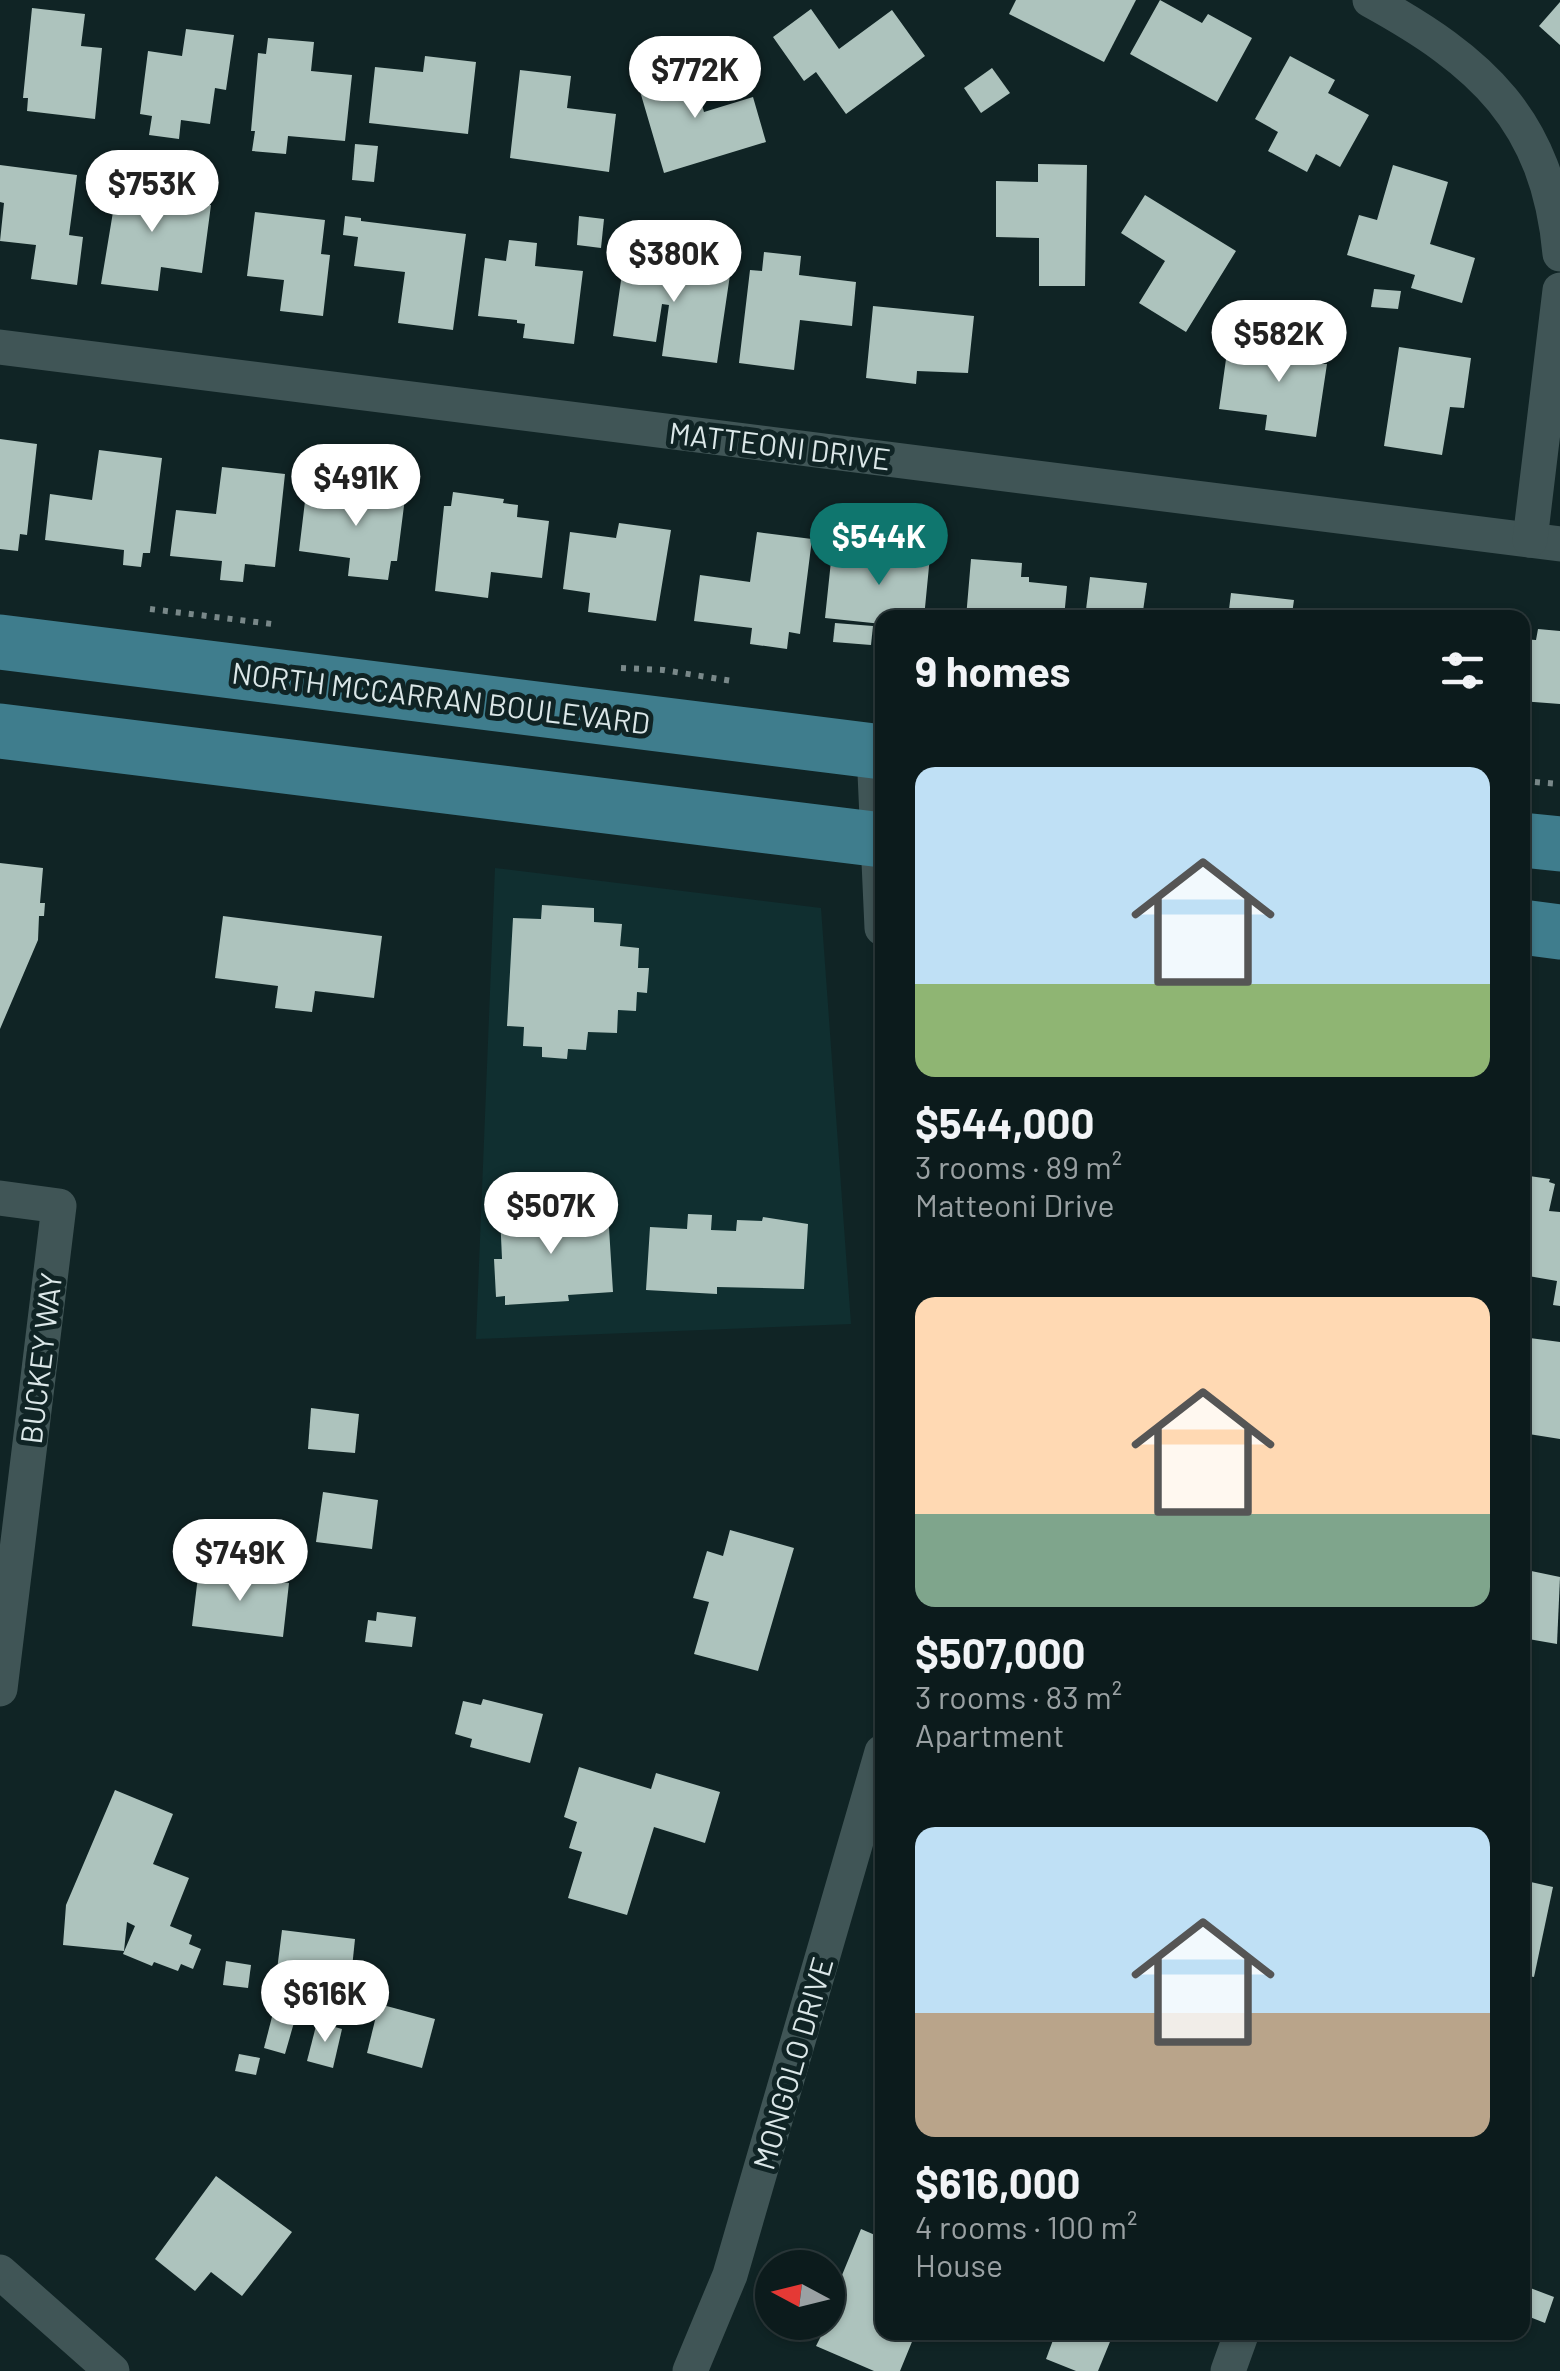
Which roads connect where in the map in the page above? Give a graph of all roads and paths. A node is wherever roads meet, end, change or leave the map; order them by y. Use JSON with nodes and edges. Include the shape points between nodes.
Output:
{"nodes":[{"id":1,"x":1370,"y":0,"type":"edge"},
{"id":2,"x":1560,"y":254,"type":"edge"},
{"id":3,"x":1560,"y":290,"type":"edge"},
{"id":4,"x":0,"y":347,"type":"edge"},
{"id":5,"x":1545,"y":542,"type":"edge"},
{"id":6,"x":0,"y":642,"type":"edge"},
{"id":7,"x":0,"y":732,"type":"edge"},
{"id":8,"x":875,"y":752,"type":"edge"},
{"id":9,"x":1530,"y":782,"type":"edge"},
{"id":10,"x":1560,"y":784,"type":"edge"},
{"id":11,"x":875,"y":839,"type":"edge"},
{"id":12,"x":1530,"y":841,"type":"edge"},
{"id":13,"x":1560,"y":844,"type":"edge"},
{"id":14,"x":1530,"y":929,"type":"edge"},
{"id":15,"x":1560,"y":932,"type":"edge"},
{"id":16,"x":0,"y":1198,"type":"edge"},
{"id":17,"x":0,"y":1689,"type":"edge"},
{"id":18,"x":875,"y":1776,"type":"edge"},
{"id":19,"x":0,"y":2272,"type":"edge"},
{"id":20,"x":1239,"y":2340,"type":"edge"},
{"id":21,"x":112,"y":2371,"type":"edge"},
{"id":22,"x":690,"y":2371,"type":"edge"},
{"id":23,"x":1228,"y":2371,"type":"edge"}],
"edges":[{"from":1,"to":2,"type":"street","via":[[1455,51],[1493,88],[1524,130],[1546,177]]},
{"from":3,"to":5,"type":"street"},
{"from":4,"to":5,"type":"street","name":"MATTEONI DRIVE"},
{"from":6,"to":8,"type":"main road","name":"NORTH MCCARRAN BOULEVARD"},
{"from":7,"to":11,"type":"main road"},
{"from":9,"to":10,"type":"path"},
{"from":12,"to":13,"type":"main road"},
{"from":14,"to":15,"type":"main road"},
{"from":16,"to":17,"type":"street","name":"BUCKEY WAY","via":[[59,1206]]},
{"from":18,"to":22,"type":"street","name":"MONGOLO DRIVE","via":[[730,2275]]},
{"from":19,"to":21,"type":"street"},
{"from":20,"to":23,"type":"street"}]}
